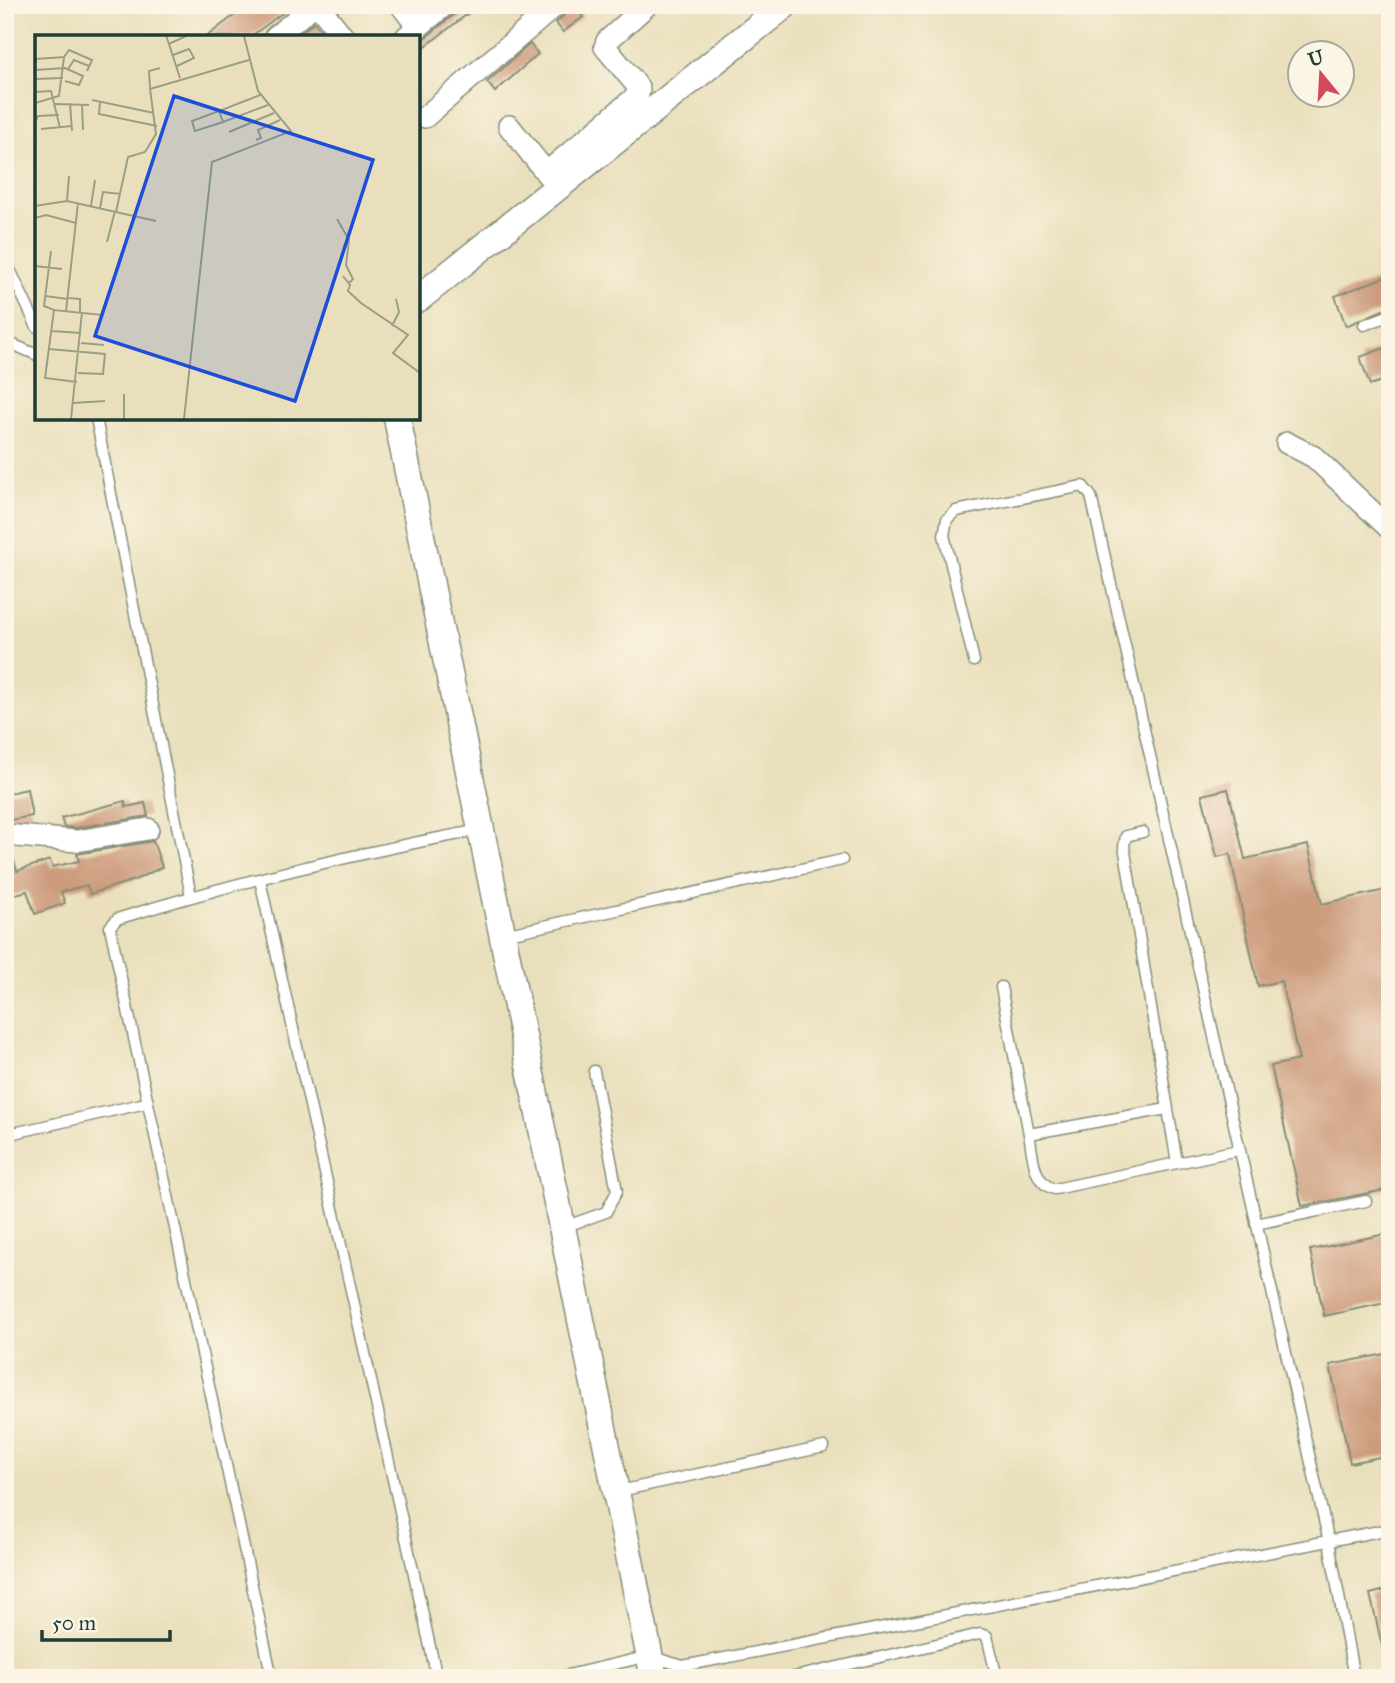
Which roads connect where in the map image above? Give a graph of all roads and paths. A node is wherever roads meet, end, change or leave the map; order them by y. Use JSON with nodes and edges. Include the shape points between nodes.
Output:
{"nodes":[{"id":1,"x":316,"y":5,"type":"edge"},
{"id":2,"x":401,"y":5,"type":"edge"},
{"id":3,"x":445,"y":5,"type":"edge"},
{"id":4,"x":556,"y":5,"type":"edge"},
{"id":5,"x":647,"y":5,"type":"edge"},
{"id":6,"x":785,"y":5,"type":"edge"},
{"id":7,"x":412,"y":32,"type":"edge"},
{"id":8,"x":278,"y":35,"type":"edge"},
{"id":9,"x":341,"y":35,"type":"edge"},
{"id":10,"x":425,"y":117,"type":"dead end"},
{"id":11,"x":509,"y":126,"type":"dead end"},
{"id":12,"x":552,"y":181,"type":"junction"},
{"id":13,"x":5,"y":259,"type":"edge"},
{"id":14,"x":420,"y":297,"type":"edge"},
{"id":15,"x":1390,"y":315,"type":"edge"},
{"id":16,"x":35,"y":323,"type":"edge"},
{"id":17,"x":1364,"y":325,"type":"dead end"},
{"id":18,"x":5,"y":341,"type":"edge"},
{"id":19,"x":35,"y":354,"type":"edge"},
{"id":20,"x":96,"y":420,"type":"edge"},
{"id":21,"x":397,"y":420,"type":"edge"},
{"id":22,"x":1287,"y":443,"type":"dead end"},
{"id":23,"x":1390,"y":529,"type":"edge"},
{"id":24,"x":974,"y":661,"type":"dead end"},
{"id":25,"x":148,"y":829,"type":"dead end"},
{"id":26,"x":482,"y":829,"type":"junction"},
{"id":27,"x":1143,"y":832,"type":"dead end"},
{"id":28,"x":5,"y":835,"type":"edge"},
{"id":29,"x":842,"y":860,"type":"dead end"},
{"id":30,"x":260,"y":880,"type":"junction"},
{"id":31,"x":191,"y":896,"type":"junction"},
{"id":32,"x":504,"y":935,"type":"junction"},
{"id":33,"x":1001,"y":987,"type":"dead end"},
{"id":34,"x":594,"y":1071,"type":"dead end"},
{"id":35,"x":146,"y":1103,"type":"junction"},
{"id":36,"x":1167,"y":1109,"type":"junction"},
{"id":37,"x":1029,"y":1134,"type":"junction"},
{"id":38,"x":5,"y":1136,"type":"edge"},
{"id":39,"x":1238,"y":1150,"type":"junction"},
{"id":40,"x":1177,"y":1163,"type":"junction"},
{"id":41,"x":1366,"y":1201,"type":"dead end"},
{"id":42,"x":1256,"y":1224,"type":"junction"},
{"id":43,"x":561,"y":1228,"type":"junction"},
{"id":44,"x":824,"y":1447,"type":"dead end"},
{"id":45,"x":615,"y":1492,"type":"junction"},
{"id":46,"x":1390,"y":1529,"type":"edge"},
{"id":47,"x":1329,"y":1542,"type":"junction"},
{"id":48,"x":683,"y":1666,"type":"junction"},
{"id":49,"x":652,"y":1667,"type":"edge"},
{"id":50,"x":272,"y":1678,"type":"edge"},
{"id":51,"x":437,"y":1678,"type":"edge"},
{"id":52,"x":555,"y":1678,"type":"edge"},
{"id":53,"x":671,"y":1678,"type":"edge"},
{"id":54,"x":790,"y":1678,"type":"edge"},
{"id":55,"x":997,"y":1678,"type":"edge"},
{"id":56,"x":1353,"y":1678,"type":"edge"}],
"edges":[{"from":1,"to":8,"type":"street"},
{"from":1,"to":9,"type":"street"},
{"from":2,"to":7,"type":"street"},
{"from":3,"to":7,"type":"street"},
{"from":4,"to":10,"type":"street"},
{"from":5,"to":12,"type":"street","via":[[605,47],[639,89],[638,95]]},
{"from":6,"to":12,"type":"street"},
{"from":11,"to":12,"type":"street"},
{"from":12,"to":14,"type":"street"},
{"from":13,"to":16,"type":"lane"},
{"from":15,"to":17,"type":"lane"},
{"from":18,"to":19,"type":"lane"},
{"from":20,"to":31,"type":"lane"},
{"from":21,"to":26,"type":"street"},
{"from":22,"to":23,"type":"street","via":[[1314,457]]},
{"from":24,"to":39,"type":"lane","via":[[944,535],[947,519],[956,511],[1083,486],[1091,496]]},
{"from":25,"to":28,"type":"street","via":[[77,841]]},
{"from":26,"to":30,"type":"lane"},
{"from":26,"to":32,"type":"street"},
{"from":27,"to":36,"type":"lane","via":[[1126,836],[1124,842]]},
{"from":29,"to":32,"type":"lane"},
{"from":30,"to":31,"type":"lane"},
{"from":30,"to":51,"type":"lane"},
{"from":31,"to":35,"type":"lane","via":[[117,919],[110,927]]},
{"from":32,"to":43,"type":"street"},
{"from":33,"to":37,"type":"lane"},
{"from":34,"to":43,"type":"lane","via":[[617,1191],[606,1212]]},
{"from":35,"to":38,"type":"lane"},
{"from":35,"to":50,"type":"lane"},
{"from":36,"to":37,"type":"lane"},
{"from":36,"to":40,"type":"lane"},
{"from":37,"to":40,"type":"lane","via":[[1038,1179],[1055,1189]]},
{"from":39,"to":40,"type":"lane"},
{"from":39,"to":42,"type":"lane"},
{"from":41,"to":42,"type":"lane"},
{"from":42,"to":47,"type":"lane"},
{"from":43,"to":45,"type":"street"},
{"from":44,"to":45,"type":"lane"},
{"from":45,"to":49,"type":"street"},
{"from":46,"to":47,"type":"lane"},
{"from":47,"to":48,"type":"lane"},
{"from":47,"to":56,"type":"lane"},
{"from":48,"to":49,"type":"lane"},
{"from":48,"to":53,"type":"lane"},
{"from":49,"to":52,"type":"lane"},
{"from":54,"to":55,"type":"lane","via":[[980,1634],[987,1636]]}]}
